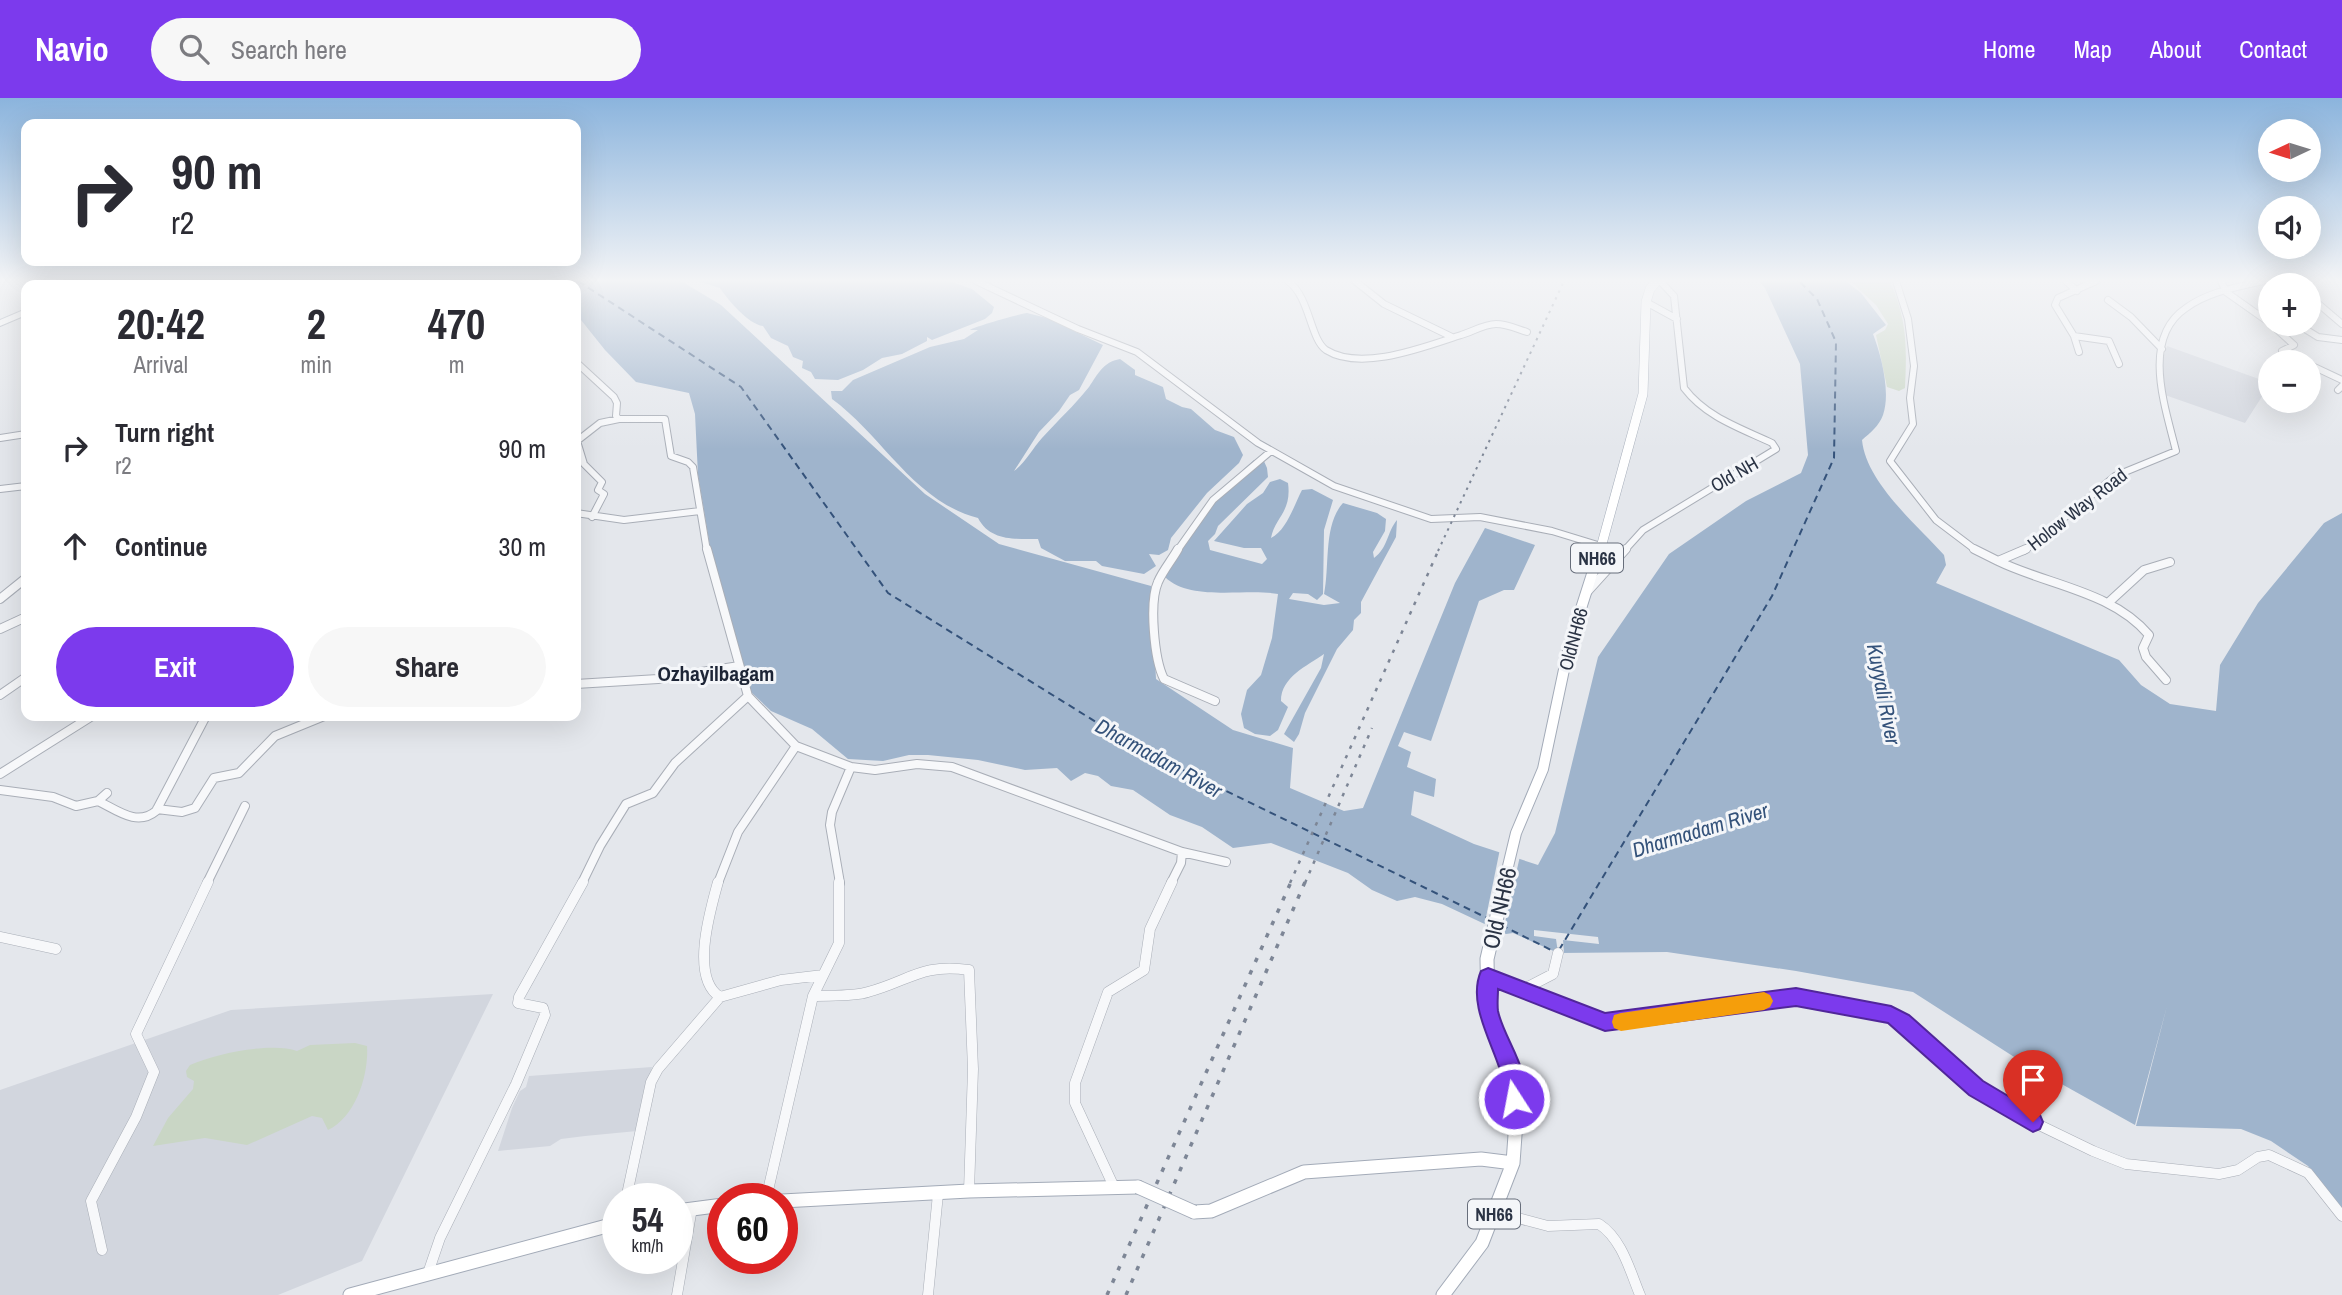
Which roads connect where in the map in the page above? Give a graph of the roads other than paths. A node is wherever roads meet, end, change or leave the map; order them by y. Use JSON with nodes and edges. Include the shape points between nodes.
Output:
{"nodes":[{"id":1,"x":2074,"y":336,"type":"edge"},
{"id":2,"x":1099,"y":337,"type":"edge"},
{"id":3,"x":1318,"y":337,"type":"edge"},
{"id":4,"x":1453,"y":337,"type":"edge"},
{"id":5,"x":1645,"y":337,"type":"edge"},
{"id":6,"x":1678,"y":337,"type":"edge"},
{"id":7,"x":1910,"y":337,"type":"edge"},
{"id":8,"x":2080,"y":337,"type":"edge"},
{"id":9,"x":2147,"y":337,"type":"edge"},
{"id":10,"x":2166,"y":337,"type":"edge"},
{"id":11,"x":2285,"y":337,"type":"edge"},
{"id":12,"x":2315,"y":337,"type":"edge"},
{"id":13,"x":2342,"y":340,"type":"edge"},
{"id":14,"x":2162,"y":349,"type":"junction"},
{"id":15,"x":2284,"y":350,"type":"edge"},
{"id":16,"x":2079,"y":352,"type":"dead end"},
{"id":17,"x":2119,"y":364,"type":"dead end"},
{"id":18,"x":581,"y":367,"type":"edge"},
{"id":19,"x":2321,"y":370,"type":"edge"},
{"id":20,"x":2342,"y":380,"type":"edge"},
{"id":21,"x":619,"y":419,"type":"junction"},
{"id":22,"x":21,"y":435,"type":"edge"},
{"id":23,"x":0,"y":438,"type":"edge"},
{"id":24,"x":581,"y":438,"type":"edge"},
{"id":25,"x":1271,"y":451,"type":"junction"},
{"id":26,"x":581,"y":454,"type":"edge"},
{"id":27,"x":21,"y":487,"type":"edge"},
{"id":28,"x":0,"y":489,"type":"edge"},
{"id":29,"x":700,"y":511,"type":"junction"},
{"id":30,"x":581,"y":514,"type":"edge"},
{"id":31,"x":592,"y":517,"type":"junction"},
{"id":32,"x":1601,"y":546,"type":"junction"},
{"id":33,"x":1998,"y":561,"type":"junction"},
{"id":34,"x":2170,"y":562,"type":"dead end"},
{"id":35,"x":21,"y":582,"type":"edge"},
{"id":36,"x":1586,"y":593,"type":"junction"},
{"id":37,"x":0,"y":599,"type":"edge"},
{"id":38,"x":2108,"y":603,"type":"junction"},
{"id":39,"x":21,"y":619,"type":"edge"},
{"id":40,"x":0,"y":629,"type":"edge"},
{"id":41,"x":739,"y":666,"type":"junction"},
{"id":42,"x":21,"y":680,"type":"edge"},
{"id":43,"x":2166,"y":680,"type":"dead end"},
{"id":44,"x":581,"y":684,"type":"edge"},
{"id":45,"x":0,"y":695,"type":"edge"},
{"id":46,"x":748,"y":696,"type":"junction"},
{"id":47,"x":1215,"y":701,"type":"dead end"},
{"id":48,"x":84,"y":721,"type":"edge"},
{"id":49,"x":203,"y":721,"type":"edge"},
{"id":50,"x":312,"y":721,"type":"edge"},
{"id":51,"x":796,"y":746,"type":"junction"},
{"id":52,"x":851,"y":767,"type":"junction"},
{"id":53,"x":0,"y":774,"type":"edge"},
{"id":54,"x":0,"y":790,"type":"edge"},
{"id":55,"x":107,"y":793,"type":"dead end"},
{"id":56,"x":98,"y":801,"type":"junction"},
{"id":57,"x":245,"y":806,"type":"dead end"},
{"id":58,"x":157,"y":809,"type":"junction"},
{"id":59,"x":1516,"y":833,"type":"joint"},
{"id":60,"x":1182,"y":852,"type":"junction"},
{"id":61,"x":1226,"y":862,"type":"dead end"},
{"id":62,"x":0,"y":937,"type":"edge"},
{"id":63,"x":56,"y":948,"type":"dead end"},
{"id":64,"x":1558,"y":953,"type":"dead end"},
{"id":65,"x":823,"y":975,"type":"junction"},
{"id":66,"x":1488,"y":977,"type":"junction"},
{"id":67,"x":1524,"y":989,"type":"junction"},
{"id":68,"x":720,"y":996,"type":"junction"},
{"id":69,"x":813,"y":996,"type":"junction"},
{"id":70,"x":1513,"y":1163,"type":"junction"},
{"id":71,"x":630,"y":1183,"type":"edge"},
{"id":72,"x":770,"y":1183,"type":"edge"},
{"id":73,"x":1114,"y":1187,"type":"junction"},
{"id":74,"x":970,"y":1191,"type":"junction"},
{"id":75,"x":938,"y":1194,"type":"junction"},
{"id":76,"x":798,"y":1200,"type":"edge"},
{"id":77,"x":1495,"y":1212,"type":"junction"},
{"id":78,"x":2342,"y":1216,"type":"edge"},
{"id":79,"x":602,"y":1227,"type":"edge"},
{"id":80,"x":102,"y":1250,"type":"dead end"},
{"id":81,"x":428,"y":1273,"type":"junction"},
{"id":82,"x":679,"y":1274,"type":"edge"},
{"id":83,"x":350,"y":1295,"type":"edge"},
{"id":84,"x":677,"y":1295,"type":"edge"},
{"id":85,"x":928,"y":1295,"type":"edge"},
{"id":86,"x":1443,"y":1295,"type":"edge"},
{"id":87,"x":1640,"y":1295,"type":"edge"}],
"edges":[{"from":1,"to":16,"type":"street"},
{"from":2,"to":25,"type":"street","via":[[1138,352]]},
{"from":3,"to":4,"type":"street","via":[[1322,347],[1335,355],[1356,360]]},
{"from":5,"to":32,"type":"main road","name":"OldNH66","number":"NH66","via":[[1643,394]]},
{"from":6,"to":36,"type":"street","name":"Old NH","via":[[1684,388],[1690,397],[1776,449],[1643,530]]},
{"from":7,"to":33,"type":"street","via":[[1913,424],[1890,461],[1921,503],[1956,537]]},
{"from":8,"to":17,"type":"street","via":[[2109,341]]},
{"from":9,"to":14,"type":"street"},
{"from":10,"to":14,"type":"street","name":"Holow Way Road"},
{"from":11,"to":15,"type":"street","via":[[2294,345]]},
{"from":12,"to":13,"type":"street"},
{"from":14,"to":33,"type":"street","name":"Holow Way Road","via":[[2164,402],[2176,451],[2133,465],[2033,544]]},
{"from":18,"to":21,"type":"street","via":[[614,397]]},
{"from":19,"to":20,"type":"street"},
{"from":21,"to":24,"type":"street","via":[[600,423]]},
{"from":21,"to":29,"type":"street","via":[[666,420],[671,456],[693,467]]},
{"from":22,"to":23,"type":"street"},
{"from":25,"to":32,"type":"street","via":[[1334,486],[1431,519],[1480,517]]},
{"from":25,"to":47,"type":"street","via":[[1213,500],[1157,584],[1158,669],[1164,680]]},
{"from":26,"to":31,"type":"street","via":[[584,464],[602,482],[598,490],[604,494]]},
{"from":27,"to":28,"type":"street"},
{"from":29,"to":31,"type":"street","via":[[632,520]]},
{"from":29,"to":41,"type":"street","via":[[708,560]]},
{"from":30,"to":31,"type":"street"},
{"from":32,"to":36,"type":"main road","name":"OldNH66","number":"NH66"},
{"from":33,"to":38,"type":"street"},
{"from":34,"to":38,"type":"street","via":[[2158,562],[2135,576]]},
{"from":35,"to":37,"type":"street"},
{"from":36,"to":59,"type":"main road","name":"OldNH66","number":"NH66","via":[[1569,646],[1543,769]]},
{"from":38,"to":43,"type":"street","via":[[2145,628],[2149,635],[2143,648],[2146,657]]},
{"from":39,"to":40,"type":"street"},
{"from":41,"to":44,"type":"street","via":[[706,674]]},
{"from":41,"to":46,"type":"street"},
{"from":42,"to":45,"type":"street"},
{"from":46,"to":51,"type":"street"},
{"from":46,"to":81,"type":"street","via":[[675,763],[653,793],[630,800],[600,846],[519,997],[518,1003],[543,1008],[545,1015],[440,1238]]},
{"from":48,"to":53,"type":"street"},
{"from":49,"to":58,"type":"street"},
{"from":50,"to":58,"type":"street","via":[[275,736],[239,773],[214,778],[195,808],[182,812]]},
{"from":51,"to":52,"type":"street"},
{"from":51,"to":68,"type":"street","via":[[730,849],[705,936],[706,984]]},
{"from":52,"to":60,"type":"street","via":[[871,773],[913,765],[952,767]]},
{"from":52,"to":65,"type":"street","via":[[831,817],[842,930]]},
{"from":54,"to":56,"type":"street","via":[[53,797],[76,806]]},
{"from":55,"to":56,"type":"street"},
{"from":56,"to":58,"type":"street","via":[[135,819],[148,818]]},
{"from":57,"to":80,"type":"street","via":[[136,1034],[154,1072],[136,1117],[91,1201]]},
{"from":59,"to":66,"type":"main road","name":"Old NH66","number":"NH66","via":[[1487,959]]},
{"from":60,"to":61,"type":"street"},
{"from":60,"to":73,"type":"street","via":[[1150,929],[1144,970],[1108,992],[1075,1083],[1074,1103]]},
{"from":62,"to":63,"type":"street"},
{"from":64,"to":67,"type":"street","via":[[1553,974]]},
{"from":65,"to":68,"type":"street"},
{"from":65,"to":69,"type":"street"},
{"from":66,"to":67,"type":"street"},
{"from":66,"to":70,"type":"main road","name":"Old NH66","number":"NH66","via":[[1488,1011],[1513,1076]]},
{"from":67,"to":78,"type":"street","via":[[1605,1022],[1796,997],[1891,1015],[1976,1088],[2093,1151],[2126,1164],[2219,1174],[2269,1155],[2308,1173]]},
{"from":68,"to":71,"type":"street","via":[[658,1069]]},
{"from":69,"to":72,"type":"street"},
{"from":69,"to":74,"type":"street","via":[[867,993],[924,970],[969,970],[973,1069]]},
{"from":70,"to":73,"type":"main road","bridge":true,"via":[[1481,1159],[1304,1172],[1211,1211],[1194,1212],[1138,1187]]},
{"from":70,"to":77,"type":"main road","name":"Old NH66","number":"NH66"},
{"from":73,"to":74,"type":"main road"},
{"from":74,"to":75,"type":"main road"},
{"from":75,"to":76,"type":"main road"},
{"from":75,"to":85,"type":"street"},
{"from":77,"to":86,"type":"main road","name":"Old NH66","number":"NH66","via":[[1482,1243]]},
{"from":77,"to":87,"type":"street","via":[[1548,1226],[1604,1226]]},
{"from":79,"to":81,"type":"main road"},
{"from":81,"to":83,"type":"main road"},
{"from":82,"to":84,"type":"street"}]}
